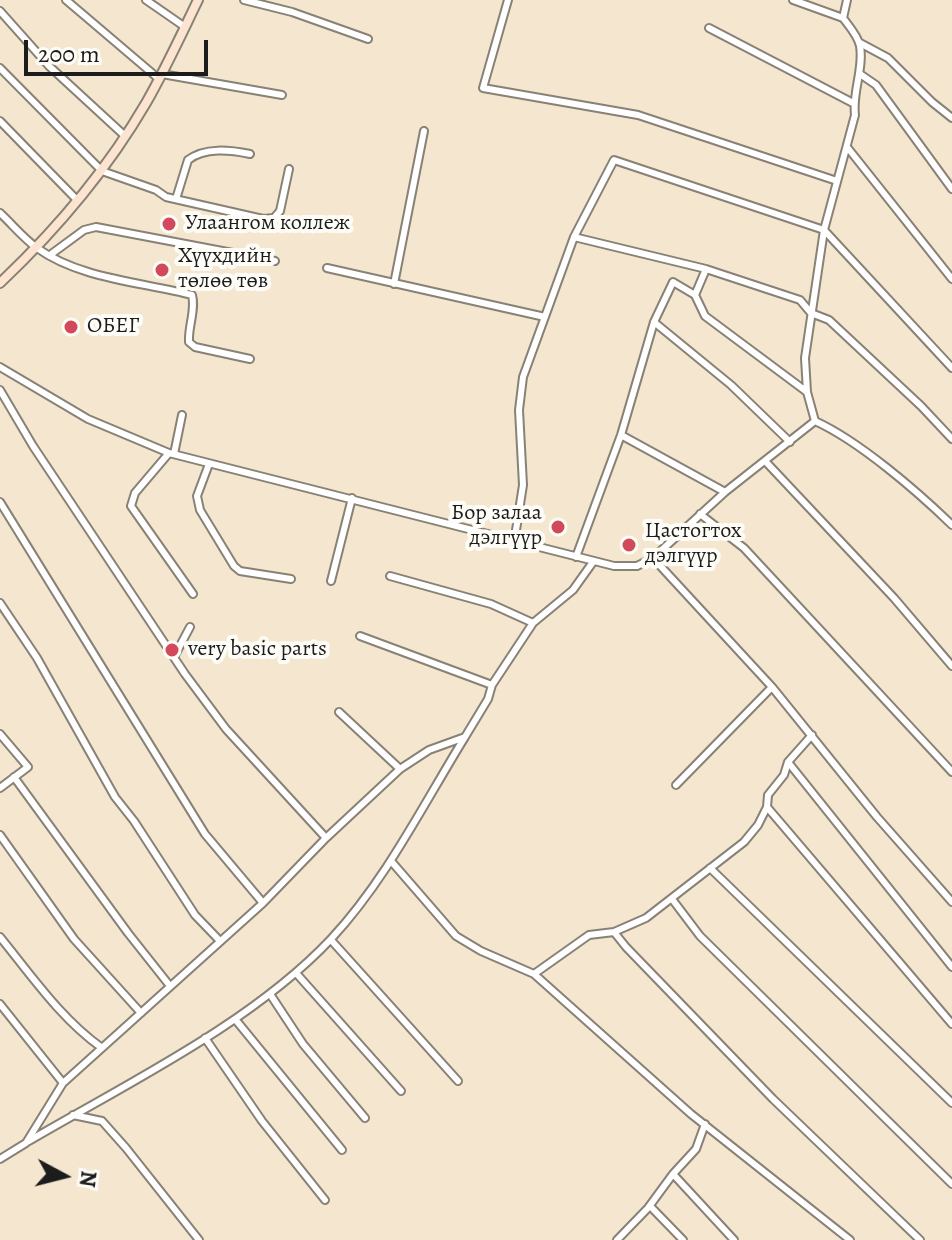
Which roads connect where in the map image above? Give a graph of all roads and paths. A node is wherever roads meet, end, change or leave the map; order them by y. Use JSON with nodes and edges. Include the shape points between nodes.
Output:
{"nodes":[{"id":1,"x":66,"y":0,"type":"edge"},
{"id":2,"x":146,"y":0,"type":"edge"},
{"id":3,"x":198,"y":0,"type":"edge"},
{"id":4,"x":244,"y":0,"type":"edge"},
{"id":5,"x":508,"y":0,"type":"edge"},
{"id":6,"x":793,"y":0,"type":"edge"},
{"id":7,"x":847,"y":0,"type":"edge"},
{"id":8,"x":0,"y":11,"type":"edge"},
{"id":9,"x":843,"y":18,"type":"junction"},
{"id":10,"x":185,"y":27,"type":"junction"},
{"id":11,"x":709,"y":28,"type":"dead end"},
{"id":12,"x":368,"y":39,"type":"dead end"},
{"id":13,"x":860,"y":43,"type":"junction"},
{"id":14,"x":0,"y":68,"type":"edge"},
{"id":15,"x":860,"y":74,"type":"junction"},
{"id":16,"x":160,"y":77,"type":"junction"},
{"id":17,"x":282,"y":95,"type":"dead end"},
{"id":18,"x":853,"y":103,"type":"junction"},
{"id":19,"x":952,"y":118,"type":"edge"},
{"id":20,"x":0,"y":121,"type":"edge"},
{"id":21,"x":424,"y":131,"type":"dead end"},
{"id":22,"x":125,"y":136,"type":"junction"},
{"id":23,"x":847,"y":147,"type":"junction"},
{"id":24,"x":250,"y":154,"type":"dead end"},
{"id":25,"x":289,"y":169,"type":"dead end"},
{"id":26,"x":102,"y":171,"type":"junction"},
{"id":27,"x":837,"y":181,"type":"junction"},
{"id":28,"x":952,"y":189,"type":"edge"},
{"id":29,"x":176,"y":199,"type":"junction"},
{"id":30,"x":77,"y":200,"type":"junction"},
{"id":31,"x":0,"y":213,"type":"edge"},
{"id":32,"x":824,"y":230,"type":"junction"},
{"id":33,"x":574,"y":237,"type":"junction"},
{"id":34,"x":36,"y":247,"type":"junction"},
{"id":35,"x":50,"y":255,"type":"junction"},
{"id":36,"x":275,"y":261,"type":"dead end"},
{"id":37,"x":327,"y":268,"type":"dead end"},
{"id":38,"x":706,"y":269,"type":"junction"},
{"id":39,"x":952,"y":279,"type":"edge"},
{"id":40,"x":0,"y":283,"type":"edge"},
{"id":41,"x":394,"y":284,"type":"junction"},
{"id":42,"x":695,"y":295,"type":"junction"},
{"id":43,"x":811,"y":313,"type":"junction"},
{"id":44,"x":545,"y":317,"type":"junction"},
{"id":45,"x":654,"y":322,"type":"junction"},
{"id":46,"x":250,"y":359,"type":"dead end"},
{"id":47,"x":0,"y":367,"type":"edge"},
{"id":48,"x":952,"y":368,"type":"edge"},
{"id":49,"x":0,"y":390,"type":"edge"},
{"id":50,"x":807,"y":392,"type":"junction"},
{"id":51,"x":182,"y":415,"type":"dead end"},
{"id":52,"x":815,"y":421,"type":"junction"},
{"id":53,"x":621,"y":435,"type":"junction"},
{"id":54,"x":952,"y":439,"type":"edge"},
{"id":55,"x":790,"y":442,"type":"junction"},
{"id":56,"x":172,"y":453,"type":"junction"},
{"id":57,"x":766,"y":462,"type":"junction"},
{"id":58,"x":209,"y":464,"type":"junction"},
{"id":59,"x":725,"y":492,"type":"junction"},
{"id":60,"x":352,"y":498,"type":"junction"},
{"id":61,"x":0,"y":502,"type":"edge"},
{"id":62,"x":700,"y":514,"type":"junction"},
{"id":63,"x":952,"y":525,"type":"edge"},
{"id":64,"x":514,"y":543,"type":"junction"},
{"id":65,"x":576,"y":557,"type":"junction"},
{"id":66,"x":653,"y":558,"type":"junction"},
{"id":67,"x":593,"y":562,"type":"junction"},
{"id":68,"x":390,"y":576,"type":"dead end"},
{"id":69,"x":291,"y":579,"type":"dead end"},
{"id":70,"x":331,"y":581,"type":"dead end"},
{"id":71,"x":193,"y":594,"type":"dead end"},
{"id":72,"x":0,"y":603,"type":"edge"},
{"id":73,"x":533,"y":623,"type":"junction"},
{"id":74,"x":190,"y":627,"type":"dead end"},
{"id":75,"x":360,"y":636,"type":"dead end"},
{"id":76,"x":174,"y":657,"type":"junction"},
{"id":77,"x":952,"y":666,"type":"edge"},
{"id":78,"x":492,"y":685,"type":"junction"},
{"id":79,"x":772,"y":687,"type":"junction"},
{"id":80,"x":339,"y":712,"type":"dead end"},
{"id":81,"x":0,"y":734,"type":"edge"},
{"id":82,"x":812,"y":735,"type":"junction"},
{"id":83,"x":465,"y":737,"type":"junction"},
{"id":84,"x":788,"y":762,"type":"junction"},
{"id":85,"x":400,"y":769,"type":"junction"},
{"id":86,"x":952,"y":772,"type":"edge"},
{"id":87,"x":14,"y":777,"type":"junction"},
{"id":88,"x":676,"y":785,"type":"dead end"},
{"id":89,"x":0,"y":788,"type":"edge"},
{"id":90,"x":767,"y":807,"type":"junction"},
{"id":91,"x":0,"y":835,"type":"edge"},
{"id":92,"x":326,"y":838,"type":"junction"},
{"id":93,"x":391,"y":861,"type":"junction"},
{"id":94,"x":710,"y":868,"type":"junction"},
{"id":95,"x":672,"y":899,"type":"junction"},
{"id":96,"x":952,"y":902,"type":"edge"},
{"id":97,"x":263,"y":903,"type":"junction"},
{"id":98,"x":614,"y":932,"type":"junction"},
{"id":99,"x":0,"y":937,"type":"edge"},
{"id":100,"x":331,"y":940,"type":"junction"},
{"id":101,"x":220,"y":941,"type":"junction"},
{"id":102,"x":952,"y":967,"type":"edge"},
{"id":103,"x":296,"y":973,"type":"junction"},
{"id":104,"x":534,"y":974,"type":"junction"},
{"id":105,"x":170,"y":986,"type":"junction"},
{"id":106,"x":270,"y":994,"type":"junction"},
{"id":107,"x":0,"y":1004,"type":"edge"},
{"id":108,"x":141,"y":1013,"type":"junction"},
{"id":109,"x":235,"y":1019,"type":"junction"},
{"id":110,"x":952,"y":1024,"type":"edge"},
{"id":111,"x":205,"y":1038,"type":"junction"},
{"id":112,"x":102,"y":1048,"type":"junction"},
{"id":113,"x":458,"y":1081,"type":"dead end"},
{"id":114,"x":63,"y":1083,"type":"junction"},
{"id":115,"x":401,"y":1091,"type":"dead end"},
{"id":116,"x":952,"y":1103,"type":"edge"},
{"id":117,"x":73,"y":1115,"type":"junction"},
{"id":118,"x":365,"y":1118,"type":"dead end"},
{"id":119,"x":705,"y":1124,"type":"junction"},
{"id":120,"x":26,"y":1143,"type":"junction"},
{"id":121,"x":342,"y":1150,"type":"dead end"},
{"id":122,"x":0,"y":1159,"type":"edge"},
{"id":123,"x":673,"y":1174,"type":"junction"},
{"id":124,"x":952,"y":1184,"type":"edge"},
{"id":125,"x":325,"y":1200,"type":"dead end"},
{"id":126,"x":650,"y":1206,"type":"junction"},
{"id":127,"x":199,"y":1240,"type":"edge"},
{"id":128,"x":617,"y":1240,"type":"edge"},
{"id":129,"x":683,"y":1240,"type":"edge"},
{"id":130,"x":734,"y":1240,"type":"edge"},
{"id":131,"x":850,"y":1240,"type":"edge"},
{"id":132,"x":920,"y":1240,"type":"edge"}],
"edges":[{"from":1,"to":16,"type":"street"},
{"from":2,"to":10,"type":"street"},
{"from":3,"to":10,"type":"street"},
{"from":4,"to":12,"type":"street"},
{"from":5,"to":27,"type":"street","via":[[483,88],[638,115]]},
{"from":6,"to":9,"type":"street"},
{"from":7,"to":9,"type":"street"},
{"from":8,"to":22,"type":"street","via":[[49,66]]},
{"from":9,"to":13,"type":"street"},
{"from":10,"to":16,"type":"street"},
{"from":11,"to":18,"type":"street"},
{"from":13,"to":15,"type":"street"},
{"from":13,"to":19,"type":"street","via":[[888,58]]},
{"from":14,"to":26,"type":"street"},
{"from":15,"to":18,"type":"street"},
{"from":15,"to":28,"type":"street","via":[[876,85]]},
{"from":16,"to":17,"type":"street"},
{"from":16,"to":22,"type":"street"},
{"from":18,"to":23,"type":"street"},
{"from":20,"to":30,"type":"street"},
{"from":21,"to":41,"type":"street"},
{"from":22,"to":26,"type":"street"},
{"from":23,"to":27,"type":"street"},
{"from":23,"to":39,"type":"street"},
{"from":24,"to":29,"type":"street","via":[[230,150],[192,156]]},
{"from":25,"to":29,"type":"street","via":[[274,218]]},
{"from":26,"to":29,"type":"street"},
{"from":26,"to":30,"type":"street"},
{"from":27,"to":32,"type":"street"},
{"from":30,"to":34,"type":"street"},
{"from":31,"to":34,"type":"street"},
{"from":32,"to":33,"type":"street","via":[[614,160]]},
{"from":32,"to":43,"type":"street"},
{"from":32,"to":48,"type":"street"},
{"from":33,"to":38,"type":"street"},
{"from":33,"to":44,"type":"street"},
{"from":34,"to":35,"type":"street"},
{"from":34,"to":40,"type":"street"},
{"from":35,"to":36,"type":"street","via":[[96,227]]},
{"from":35,"to":46,"type":"street","via":[[89,271],[192,295],[189,342]]},
{"from":37,"to":41,"type":"street"},
{"from":38,"to":42,"type":"street"},
{"from":38,"to":43,"type":"street","via":[[800,300]]},
{"from":41,"to":44,"type":"street"},
{"from":42,"to":45,"type":"street","via":[[673,282]]},
{"from":42,"to":50,"type":"street","via":[[705,316]]},
{"from":43,"to":50,"type":"street"},
{"from":43,"to":54,"type":"street","via":[[829,320]]},
{"from":44,"to":64,"type":"street","via":[[523,377],[523,485]]},
{"from":45,"to":53,"type":"street"},
{"from":45,"to":55,"type":"street"},
{"from":47,"to":56,"type":"street","via":[[88,419]]},
{"from":49,"to":76,"type":"street"},
{"from":50,"to":52,"type":"street"},
{"from":51,"to":56,"type":"street"},
{"from":52,"to":55,"type":"street"},
{"from":52,"to":63,"type":"street","via":[[836,430]]},
{"from":53,"to":59,"type":"street"},
{"from":53,"to":65,"type":"street"},
{"from":55,"to":57,"type":"street"},
{"from":56,"to":58,"type":"street"},
{"from":56,"to":71,"type":"street","via":[[135,493],[131,506]]},
{"from":57,"to":59,"type":"street"},
{"from":57,"to":77,"type":"street"},
{"from":58,"to":60,"type":"street"},
{"from":58,"to":69,"type":"street","via":[[197,496],[200,510],[234,566]]},
{"from":59,"to":62,"type":"street"},
{"from":60,"to":64,"type":"street"},
{"from":60,"to":70,"type":"street"},
{"from":61,"to":97,"type":"street","via":[[205,834]]},
{"from":62,"to":66,"type":"street"},
{"from":62,"to":86,"type":"street","via":[[744,548]]},
{"from":64,"to":65,"type":"street"},
{"from":65,"to":67,"type":"street"},
{"from":66,"to":67,"type":"street","via":[[627,567]]},
{"from":66,"to":79,"type":"street"},
{"from":67,"to":73,"type":"street","via":[[573,590]]},
{"from":68,"to":73,"type":"street","via":[[491,604]]},
{"from":72,"to":101,"type":"street","via":[[115,797],[195,915]]},
{"from":73,"to":78,"type":"street"},
{"from":74,"to":76,"type":"street"},
{"from":75,"to":78,"type":"street"},
{"from":76,"to":92,"type":"street","via":[[226,729]]},
{"from":78,"to":83,"type":"street"},
{"from":79,"to":82,"type":"street"},
{"from":79,"to":88,"type":"street"},
{"from":80,"to":85,"type":"street"},
{"from":81,"to":87,"type":"street","via":[[28,767]]},
{"from":82,"to":84,"type":"street"},
{"from":82,"to":96,"type":"street"},
{"from":83,"to":85,"type":"street","via":[[429,750]]},
{"from":83,"to":93,"type":"street"},
{"from":84,"to":90,"type":"street","via":[[768,795]]},
{"from":84,"to":102,"type":"street"},
{"from":85,"to":92,"type":"street"},
{"from":87,"to":89,"type":"street"},
{"from":87,"to":105,"type":"street"},
{"from":90,"to":94,"type":"street","via":[[744,842]]},
{"from":90,"to":110,"type":"street"},
{"from":91,"to":108,"type":"street","via":[[74,939]]},
{"from":92,"to":97,"type":"street"},
{"from":93,"to":100,"type":"street"},
{"from":93,"to":104,"type":"street","via":[[456,936]]},
{"from":94,"to":95,"type":"street"},
{"from":94,"to":116,"type":"street"},
{"from":95,"to":98,"type":"street"},
{"from":95,"to":124,"type":"street","via":[[700,936]]},
{"from":97,"to":101,"type":"street"},
{"from":98,"to":104,"type":"street","via":[[589,935]]},
{"from":98,"to":132,"type":"street","via":[[773,1099]]},
{"from":99,"to":112,"type":"street","via":[[41,989]]},
{"from":100,"to":103,"type":"street"},
{"from":100,"to":113,"type":"street"},
{"from":101,"to":105,"type":"street"},
{"from":103,"to":106,"type":"street"},
{"from":103,"to":115,"type":"street"},
{"from":104,"to":119,"type":"street"},
{"from":105,"to":108,"type":"street"},
{"from":106,"to":109,"type":"street"},
{"from":106,"to":118,"type":"street","via":[[303,1044]]},
{"from":107,"to":114,"type":"street"},
{"from":108,"to":112,"type":"street"},
{"from":109,"to":111,"type":"street"},
{"from":109,"to":121,"type":"street"},
{"from":111,"to":117,"type":"street"},
{"from":111,"to":125,"type":"street"},
{"from":112,"to":114,"type":"street"},
{"from":114,"to":120,"type":"street"},
{"from":117,"to":120,"type":"street"},
{"from":117,"to":127,"type":"street","via":[[102,1121]]},
{"from":119,"to":123,"type":"street","via":[[696,1149]]},
{"from":119,"to":131,"type":"street"},
{"from":120,"to":122,"type":"street"},
{"from":123,"to":126,"type":"street"},
{"from":123,"to":130,"type":"street"},
{"from":126,"to":128,"type":"street"},
{"from":126,"to":129,"type":"street"}]}
